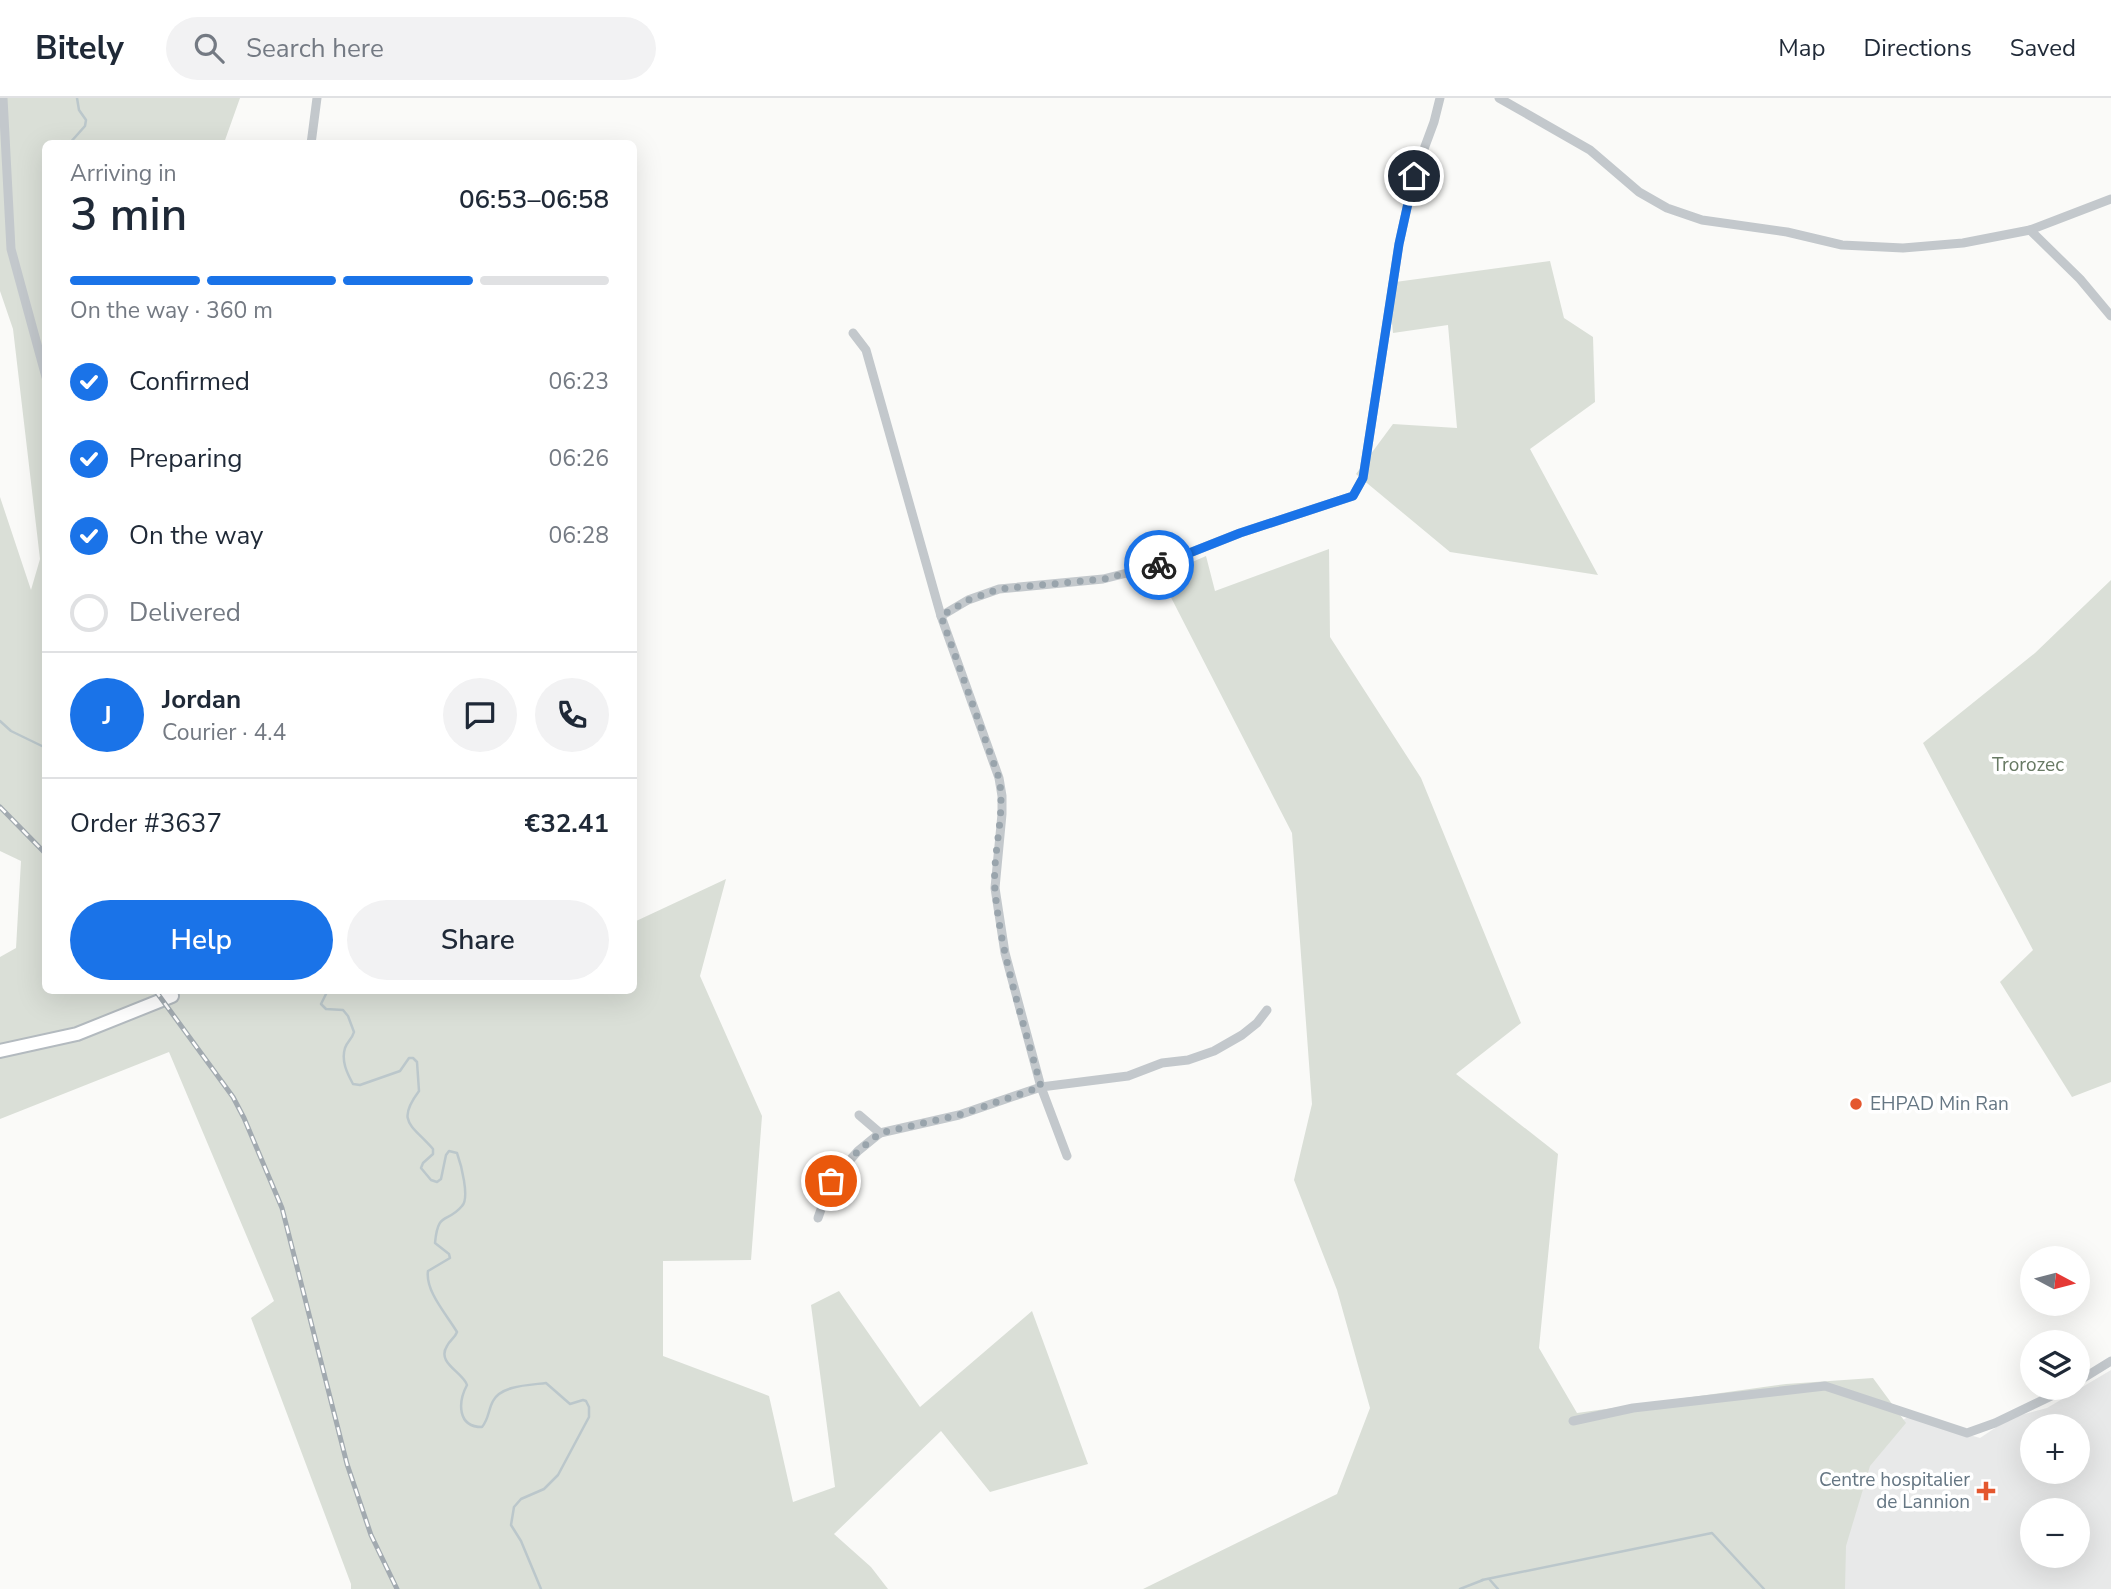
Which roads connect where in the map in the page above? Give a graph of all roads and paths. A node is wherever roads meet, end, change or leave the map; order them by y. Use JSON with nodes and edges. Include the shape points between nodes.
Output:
{"nodes":[{"id":1,"x":3,"y":98,"type":"edge"},
{"id":2,"x":317,"y":98,"type":"edge"},
{"id":3,"x":1440,"y":98,"type":"edge"},
{"id":4,"x":1499,"y":98,"type":"edge"},
{"id":5,"x":312,"y":140,"type":"edge"},
{"id":6,"x":2111,"y":199,"type":"edge"},
{"id":7,"x":2029,"y":230,"type":"junction"},
{"id":8,"x":2111,"y":316,"type":"edge"},
{"id":9,"x":853,"y":333,"type":"dead end"},
{"id":10,"x":42,"y":362,"type":"edge"},
{"id":11,"x":941,"y":616,"type":"junction"},
{"id":12,"x":172,"y":994,"type":"edge"},
{"id":13,"x":1267,"y":1010,"type":"dead end"},
{"id":14,"x":0,"y":1051,"type":"edge"},
{"id":15,"x":1041,"y":1087,"type":"junction"},
{"id":16,"x":859,"y":1115,"type":"dead end"},
{"id":17,"x":880,"y":1133,"type":"junction"},
{"id":18,"x":1067,"y":1156,"type":"dead end"},
{"id":19,"x":818,"y":1219,"type":"dead end"},
{"id":20,"x":2111,"y":1361,"type":"edge"},
{"id":21,"x":2090,"y":1374,"type":"edge"},
{"id":22,"x":2043,"y":1400,"type":"edge"},
{"id":23,"x":1573,"y":1421,"type":"dead end"}],
"edges":[{"from":1,"to":10,"type":"street","via":[[11,248]]},
{"from":2,"to":5,"type":"street"},
{"from":3,"to":11,"type":"street","via":[[1414,176],[1399,244],[1363,478],[1353,496],[1159,565],[1104,579],[999,589]]},
{"from":4,"to":7,"type":"street","via":[[1590,150],[1639,192],[1702,220],[1876,248],[1963,243]]},
{"from":6,"to":7,"type":"street"},
{"from":7,"to":8,"type":"street"},
{"from":9,"to":11,"type":"street","via":[[866,349]]},
{"from":11,"to":15,"type":"street","via":[[999,778],[1002,814],[995,888],[1005,953]]},
{"from":12,"to":14,"type":"street","via":[[77,1034]]},
{"from":13,"to":15,"type":"street","via":[[1257,1023],[1214,1051],[1188,1060],[1162,1063],[1128,1076]]},
{"from":15,"to":17,"type":"street","via":[[959,1115]]},
{"from":15,"to":18,"type":"street"},
{"from":16,"to":17,"type":"street"},
{"from":17,"to":19,"type":"street","via":[[831,1181]]},
{"from":20,"to":21,"type":"street"},
{"from":22,"to":23,"type":"street","via":[[1967,1433],[1825,1386],[1633,1408]]}]}
